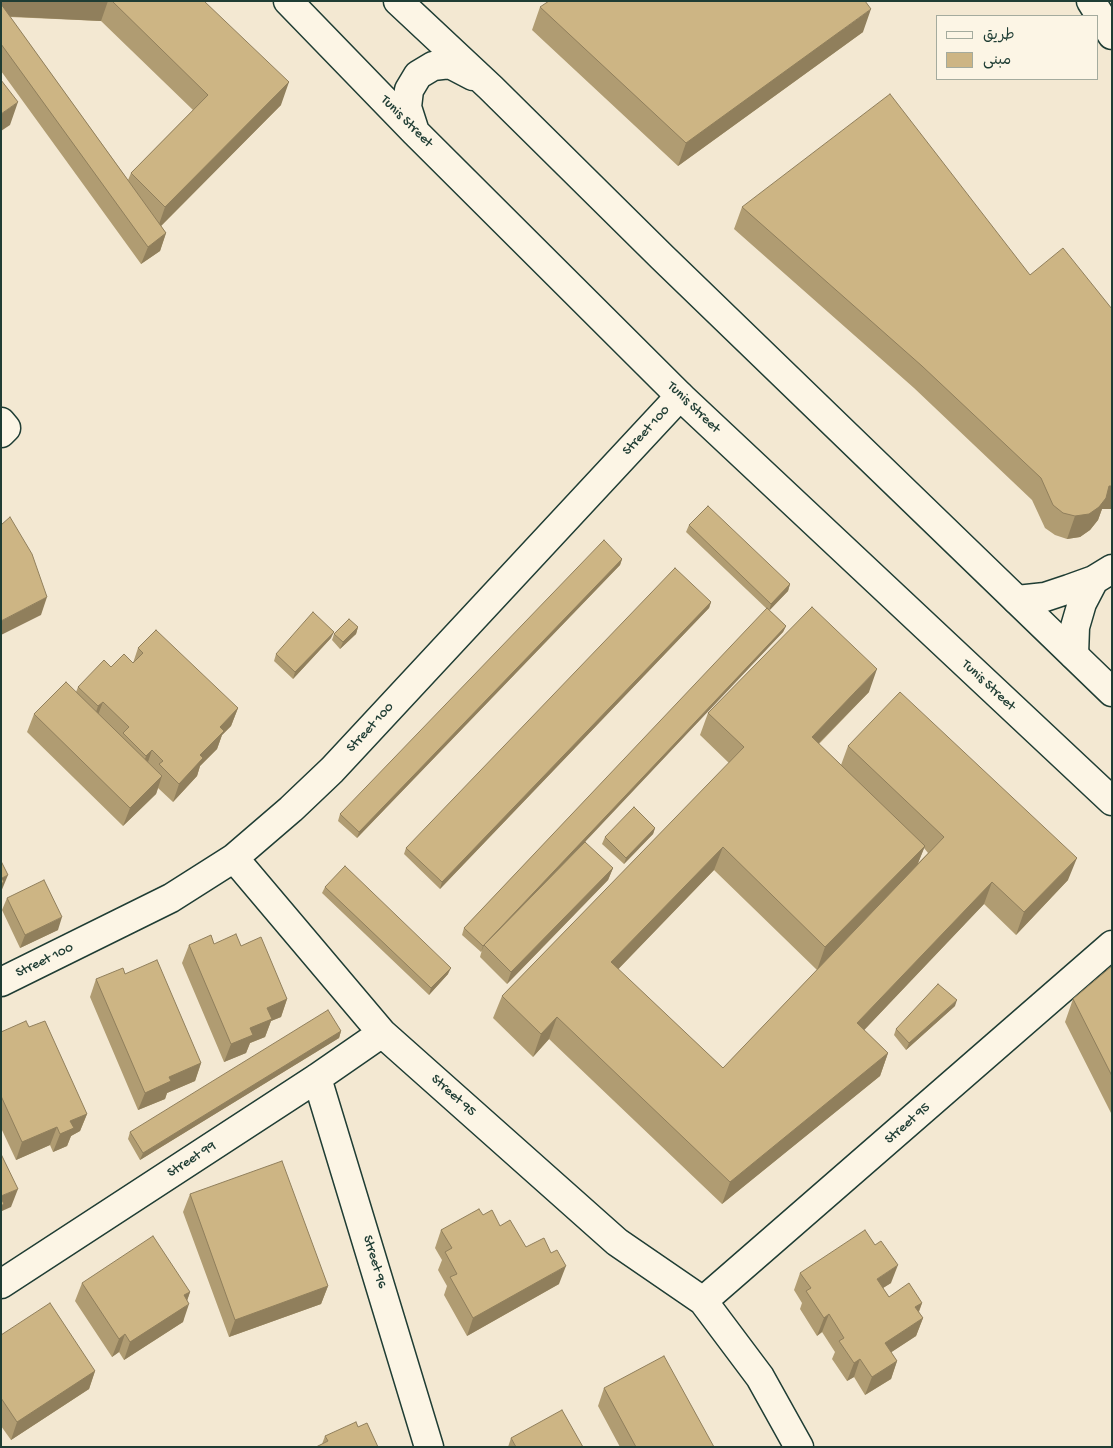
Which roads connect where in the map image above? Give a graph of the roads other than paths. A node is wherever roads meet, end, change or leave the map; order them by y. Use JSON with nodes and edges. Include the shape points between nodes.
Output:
{"nodes":[{"id":1,"x":288,"y":1,"type":"edge"},
{"id":2,"x":398,"y":1,"type":"edge"},
{"id":3,"x":1091,"y":1,"type":"edge"},
{"id":4,"x":1112,"y":35,"type":"edge"},
{"id":5,"x":491,"y":88,"type":"junction"},
{"id":6,"x":415,"y":132,"type":"junction"},
{"id":7,"x":680,"y":396,"type":"junction"},
{"id":8,"x":1103,"y":574,"type":"edge"},
{"id":9,"x":1017,"y":600,"type":"junction"},
{"id":10,"x":1074,"y":655,"type":"junction"},
{"id":11,"x":1112,"y":692,"type":"edge"},
{"id":12,"x":1112,"y":801,"type":"edge"},
{"id":13,"x":234,"y":858,"type":"junction"},
{"id":14,"x":1112,"y":945,"type":"edge"},
{"id":15,"x":1,"y":982,"type":"edge"},
{"id":16,"x":382,"y":1033,"type":"junction"},
{"id":17,"x":316,"y":1078,"type":"junction"},
{"id":18,"x":1,"y":1284,"type":"edge"},
{"id":19,"x":703,"y":1301,"type":"junction"},
{"id":20,"x":429,"y":1447,"type":"edge"},
{"id":21,"x":799,"y":1447,"type":"edge"}],
"edges":[{"from":1,"to":6,"type":"street","name":"Tunis Street"},
{"from":2,"to":5,"type":"street"},
{"from":3,"to":4,"type":"street"},
{"from":5,"to":6,"type":"street","via":[[450,64],[426,70],[418,75],[409,90],[407,107]]},
{"from":5,"to":9,"type":"street"},
{"from":6,"to":7,"type":"street","name":"Tunis Street"},
{"from":7,"to":12,"type":"street","name":"Tunis Street"},
{"from":7,"to":13,"type":"street","name":"Street 100","via":[[332,770]]},
{"from":8,"to":9,"type":"street","via":[[1044,597]]},
{"from":8,"to":10,"type":"street","via":[[1082,603],[1075,627]]},
{"from":9,"to":10,"type":"street"},
{"from":10,"to":11,"type":"street"},
{"from":13,"to":15,"type":"street","name":"Street 100","via":[[172,898]]},
{"from":13,"to":16,"type":"street","name":"Street 95"},
{"from":14,"to":19,"type":"street","name":"Street 95"},
{"from":16,"to":17,"type":"street","name":"Street 99"},
{"from":16,"to":19,"type":"street","name":"Street 95","via":[[617,1242]]},
{"from":17,"to":18,"type":"street","name":"Street 99"},
{"from":17,"to":20,"type":"street","name":"Street 96"},
{"from":19,"to":21,"type":"street","name":"Street 95","via":[[760,1376]]}]}
